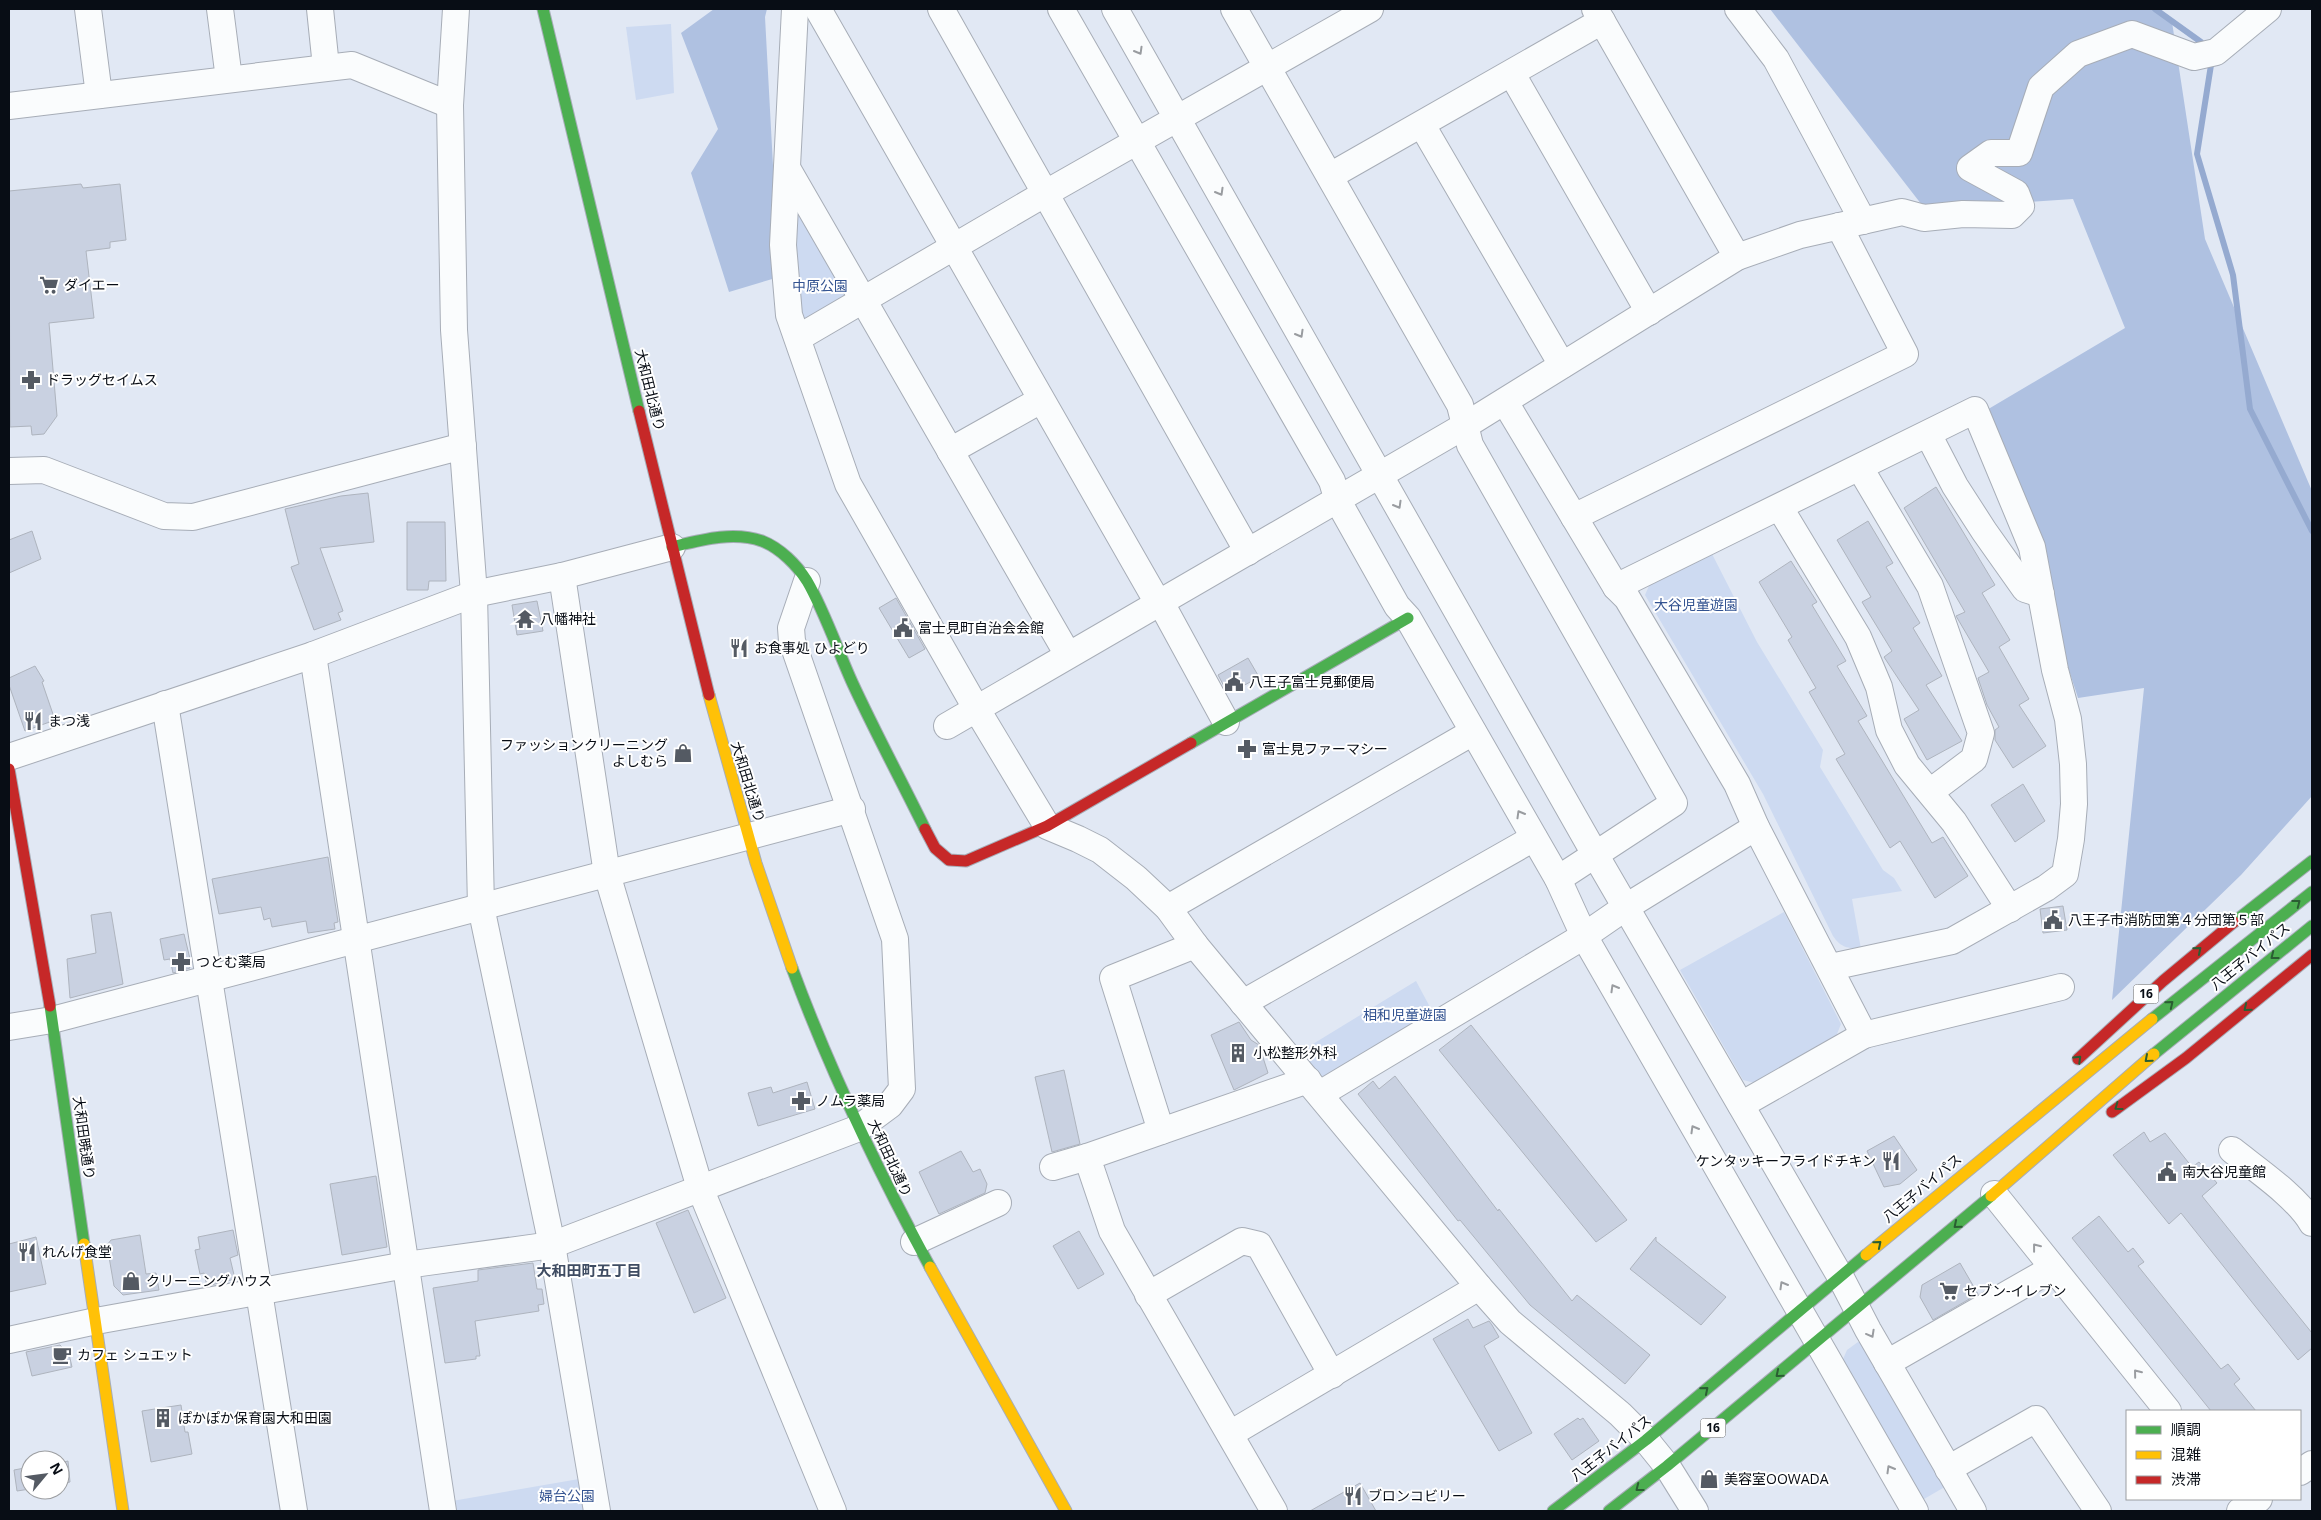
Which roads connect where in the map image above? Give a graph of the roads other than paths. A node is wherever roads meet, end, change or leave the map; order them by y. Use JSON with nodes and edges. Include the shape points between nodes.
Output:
{"nodes":[{"id":1,"x":88,"y":9,"type":"edge"},
{"id":2,"x":220,"y":9,"type":"edge"},
{"id":3,"x":320,"y":9,"type":"edge"},
{"id":4,"x":456,"y":9,"type":"edge"},
{"id":5,"x":543,"y":9,"type":"edge"},
{"id":6,"x":795,"y":9,"type":"edge"},
{"id":7,"x":818,"y":9,"type":"edge"},
{"id":8,"x":940,"y":9,"type":"edge"},
{"id":9,"x":1061,"y":9,"type":"edge"},
{"id":10,"x":1115,"y":9,"type":"edge"},
{"id":11,"x":1234,"y":9,"type":"edge"},
{"id":12,"x":1370,"y":9,"type":"edge"},
{"id":13,"x":1738,"y":9,"type":"edge"},
{"id":14,"x":2268,"y":9,"type":"edge"},
{"id":15,"x":1599,"y":15,"type":"edge"},
{"id":16,"x":326,"y":67,"type":"junction"},
{"id":17,"x":1267,"y":67,"type":"junction"},
{"id":18,"x":1512,"y":74,"type":"junction"},
{"id":19,"x":229,"y":79,"type":"junction"},
{"id":20,"x":99,"y":94,"type":"junction"},
{"id":21,"x":450,"y":105,"type":"junction"},
{"id":22,"x":9,"y":106,"type":"edge"},
{"id":23,"x":1178,"y":119,"type":"junction"},
{"id":24,"x":1422,"y":125,"type":"junction"},
{"id":25,"x":1137,"y":142,"type":"junction"},
{"id":26,"x":787,"y":168,"type":"junction"},
{"id":27,"x":1330,"y":176,"type":"junction"},
{"id":28,"x":1046,"y":193,"type":"junction"},
{"id":29,"x":1851,"y":223,"type":"junction"},
{"id":30,"x":956,"y":246,"type":"junction"},
{"id":31,"x":1737,"y":257,"type":"junction"},
{"id":32,"x":864,"y":298,"type":"junction"},
{"id":33,"x":1649,"y":312,"type":"junction"},
{"id":34,"x":798,"y":338,"type":"junction"},
{"id":35,"x":1562,"y":364,"type":"junction"},
{"id":36,"x":1041,"y":400,"type":"junction"},
{"id":37,"x":1505,"y":402,"type":"junction"},
{"id":38,"x":1466,"y":425,"type":"junction"},
{"id":39,"x":1928,"y":434,"type":"junction"},
{"id":40,"x":463,"y":446,"type":"junction"},
{"id":41,"x":950,"y":451,"type":"junction"},
{"id":42,"x":1860,"y":468,"type":"junction"},
{"id":43,"x":9,"y":471,"type":"edge"},
{"id":44,"x":1381,"y":476,"type":"junction"},
{"id":45,"x":1338,"y":501,"type":"junction"},
{"id":46,"x":1780,"y":508,"type":"junction"},
{"id":47,"x":1574,"y":517,"type":"junction"},
{"id":48,"x":672,"y":547,"type":"junction"},
{"id":49,"x":1248,"y":552,"type":"junction"},
{"id":50,"x":562,"y":576,"type":"junction"},
{"id":51,"x":807,"y":581,"type":"junction"},
{"id":52,"x":1616,"y":587,"type":"junction"},
{"id":53,"x":474,"y":594,"type":"junction"},
{"id":54,"x":2041,"y":594,"type":"junction"},
{"id":55,"x":1159,"y":602,"type":"junction"},
{"id":56,"x":1408,"y":618,"type":"junction"},
{"id":57,"x":312,"y":654,"type":"junction"},
{"id":58,"x":1068,"y":655,"type":"junction"},
{"id":59,"x":165,"y":704,"type":"junction"},
{"id":60,"x":976,"y":708,"type":"junction"},
{"id":61,"x":1226,"y":722,"type":"junction"},
{"id":62,"x":947,"y":726,"type":"dead end"},
{"id":63,"x":1473,"y":732,"type":"junction"},
{"id":64,"x":9,"y":757,"type":"edge"},
{"id":65,"x":9,"y":769,"type":"edge"},
{"id":66,"x":1930,"y":792,"type":"junction"},
{"id":67,"x":852,"y":809,"type":"junction"},
{"id":68,"x":1047,"y":826,"type":"junction"},
{"id":69,"x":1756,"y":827,"type":"junction"},
{"id":70,"x":749,"y":836,"type":"junction"},
{"id":71,"x":1534,"y":838,"type":"junction"},
{"id":72,"x":1596,"y":856,"type":"junction"},
{"id":73,"x":2312,"y":861,"type":"edge"},
{"id":74,"x":607,"y":874,"type":"junction"},
{"id":75,"x":1558,"y":879,"type":"junction"},
{"id":76,"x":2312,"y":892,"type":"edge"},
{"id":77,"x":481,"y":907,"type":"junction"},
{"id":78,"x":1626,"y":907,"type":"junction"},
{"id":79,"x":1168,"y":908,"type":"junction"},
{"id":80,"x":2010,"y":909,"type":"junction"},
{"id":81,"x":2312,"y":926,"type":"edge"},
{"id":82,"x":1584,"y":936,"type":"junction"},
{"id":83,"x":356,"y":940,"type":"junction"},
{"id":84,"x":1195,"y":945,"type":"junction"},
{"id":85,"x":2312,"y":955,"type":"edge"},
{"id":86,"x":1831,"y":967,"type":"junction"},
{"id":87,"x":209,"y":978,"type":"junction"},
{"id":88,"x":2061,"y":987,"type":"dead end"},
{"id":89,"x":1243,"y":1002,"type":"junction"},
{"id":90,"x":52,"y":1020,"type":"junction"},
{"id":91,"x":9,"y":1027,"type":"edge"},
{"id":92,"x":1864,"y":1035,"type":"junction"},
{"id":93,"x":2070,"y":1067,"type":"dead end"},
{"id":94,"x":1314,"y":1087,"type":"junction"},
{"id":95,"x":2050,"y":1088,"type":"dead end"},
{"id":96,"x":1741,"y":1105,"type":"junction"},
{"id":97,"x":2105,"y":1117,"type":"dead end"},
{"id":98,"x":859,"y":1128,"type":"junction"},
{"id":99,"x":1161,"y":1132,"type":"junction"},
{"id":100,"x":2081,"y":1134,"type":"dead end"},
{"id":101,"x":1996,"y":1146,"type":"junction"},
{"id":102,"x":2232,"y":1150,"type":"dead end"},
{"id":103,"x":1087,"y":1157,"type":"junction"},
{"id":104,"x":1054,"y":1166,"type":"dead end"},
{"id":105,"x":700,"y":1188,"type":"junction"},
{"id":106,"x":1994,"y":1194,"type":"junction"},
{"id":107,"x":998,"y":1203,"type":"dead end"},
{"id":108,"x":2311,"y":1218,"type":"edge"},
{"id":109,"x":914,"y":1242,"type":"junction"},
{"id":110,"x":552,"y":1245,"type":"junction"},
{"id":111,"x":406,"y":1266,"type":"junction"},
{"id":112,"x":2053,"y":1268,"type":"junction"},
{"id":113,"x":1840,"y":1276,"type":"junction"},
{"id":114,"x":1479,"y":1287,"type":"junction"},
{"id":115,"x":259,"y":1292,"type":"junction"},
{"id":116,"x":1148,"y":1295,"type":"junction"},
{"id":117,"x":1856,"y":1309,"type":"junction"},
{"id":118,"x":1798,"y":1311,"type":"junction"},
{"id":119,"x":96,"y":1321,"type":"junction"},
{"id":120,"x":9,"y":1340,"type":"edge"},
{"id":121,"x":1816,"y":1343,"type":"junction"},
{"id":122,"x":1887,"y":1362,"type":"junction"},
{"id":123,"x":1332,"y":1375,"type":"junction"},
{"id":124,"x":2167,"y":1410,"type":"edge"},
{"id":125,"x":1230,"y":1434,"type":"junction"},
{"id":126,"x":1646,"y":1440,"type":"junction"},
{"id":127,"x":2312,"y":1464,"type":"edge"},
{"id":128,"x":1667,"y":1466,"type":"junction"},
{"id":129,"x":1948,"y":1469,"type":"junction"},
{"id":130,"x":2301,"y":1471,"type":"edge"},
{"id":131,"x":123,"y":1511,"type":"edge"},
{"id":132,"x":294,"y":1511,"type":"edge"},
{"id":133,"x":443,"y":1511,"type":"edge"},
{"id":134,"x":597,"y":1511,"type":"edge"},
{"id":135,"x":833,"y":1511,"type":"edge"},
{"id":136,"x":1066,"y":1511,"type":"edge"},
{"id":137,"x":1274,"y":1511,"type":"edge"},
{"id":138,"x":1552,"y":1511,"type":"edge"},
{"id":139,"x":1609,"y":1511,"type":"edge"},
{"id":140,"x":1694,"y":1511,"type":"edge"},
{"id":141,"x":1915,"y":1511,"type":"edge"},
{"id":142,"x":1973,"y":1511,"type":"edge"},
{"id":143,"x":2098,"y":1511,"type":"edge"}],
"edges":[{"from":1,"to":20,"type":"street"},
{"from":2,"to":19,"type":"street"},
{"from":3,"to":16,"type":"street"},
{"from":4,"to":21,"type":"street"},
{"from":5,"to":48,"type":"main road","name":"大和田北通り"},
{"from":6,"to":26,"type":"street"},
{"from":7,"to":30,"type":"street"},
{"from":8,"to":28,"type":"street"},
{"from":9,"to":25,"type":"street"},
{"from":10,"to":23,"type":"street","one_way":true},
{"from":11,"to":17,"type":"street"},
{"from":12,"to":17,"type":"street"},
{"from":13,"to":29,"type":"street","via":[[1776,59]]},
{"from":14,"to":29,"type":"street","via":[[2205,54],[2132,34],[2078,54],[2042,87],[2019,153],[1991,152],[1970,168],[2016,193],[2020,206],[2012,215],[1963,214],[1924,218],[1902,212]]},
{"from":15,"to":18,"type":"street"},
{"from":15,"to":31,"type":"street"},
{"from":16,"to":19,"type":"street"},
{"from":16,"to":21,"type":"street","via":[[352,65]]},
{"from":17,"to":23,"type":"street"},
{"from":17,"to":27,"type":"street"},
{"from":18,"to":24,"type":"street"},
{"from":18,"to":33,"type":"street"},
{"from":19,"to":20,"type":"street"},
{"from":20,"to":22,"type":"street"},
{"from":21,"to":40,"type":"street","via":[[454,330]]},
{"from":23,"to":25,"type":"street"},
{"from":23,"to":44,"type":"street","one_way":true},
{"from":24,"to":27,"type":"street"},
{"from":24,"to":35,"type":"street"},
{"from":25,"to":28,"type":"street"},
{"from":25,"to":45,"type":"street","via":[[1332,481]]},
{"from":26,"to":32,"type":"street"},
{"from":26,"to":34,"type":"street","via":[[784,245],[789,314]]},
{"from":27,"to":38,"type":"street","via":[[1460,405]]},
{"from":28,"to":30,"type":"street"},
{"from":28,"to":49,"type":"street"},
{"from":29,"to":31,"type":"street","via":[[1800,235]]},
{"from":29,"to":47,"type":"street","via":[[1904,354]]},
{"from":30,"to":32,"type":"street"},
{"from":30,"to":36,"type":"street"},
{"from":31,"to":33,"type":"street"},
{"from":32,"to":34,"type":"street"},
{"from":32,"to":41,"type":"street"},
{"from":33,"to":35,"type":"street"},
{"from":34,"to":60,"type":"street","via":[[848,484]]},
{"from":35,"to":37,"type":"street"},
{"from":36,"to":41,"type":"street"},
{"from":36,"to":55,"type":"street"},
{"from":37,"to":38,"type":"street"},
{"from":37,"to":47,"type":"street"},
{"from":38,"to":44,"type":"street"},
{"from":38,"to":72,"type":"street","via":[[1470,444],[1674,803]]},
{"from":39,"to":42,"type":"street"},
{"from":39,"to":54,"type":"street","via":[[1955,486],[1994,546],[2025,588]]},
{"from":39,"to":54,"type":"street","via":[[1975,410],[2032,547]]},
{"from":40,"to":43,"type":"street","via":[[193,517],[164,516],[44,470]]},
{"from":40,"to":53,"type":"street"},
{"from":41,"to":58,"type":"street"},
{"from":42,"to":46,"type":"street"},
{"from":42,"to":66,"type":"street","via":[[1930,586],[1981,733],[1974,759]]},
{"from":44,"to":45,"type":"street"},
{"from":44,"to":72,"type":"street","one_way":true},
{"from":45,"to":49,"type":"street"},
{"from":45,"to":56,"type":"street"},
{"from":46,"to":52,"type":"street"},
{"from":46,"to":66,"type":"street","via":[[1858,637],[1879,687],[1890,730],[1907,765]]},
{"from":47,"to":52,"type":"street"},
{"from":48,"to":50,"type":"street"},
{"from":48,"to":51,"type":"main road","via":[[706,538],[740,535],[756,539],[783,552]]},
{"from":48,"to":70,"type":"main road","name":"大和田北通り","via":[[716,727]]},
{"from":49,"to":55,"type":"street"},
{"from":50,"to":53,"type":"street"},
{"from":50,"to":74,"type":"street"},
{"from":51,"to":67,"type":"street","via":[[791,628],[792,641]]},
{"from":51,"to":68,"type":"main road","via":[[853,684],[935,848],[949,860],[966,861]]},
{"from":52,"to":69,"type":"street","via":[[1626,598],[1698,717],[1737,784]]},
{"from":53,"to":57,"type":"street"},
{"from":53,"to":77,"type":"street"},
{"from":54,"to":80,"type":"street","via":[[2074,764],[2071,839],[2064,874]]},
{"from":55,"to":58,"type":"street"},
{"from":55,"to":61,"type":"street"},
{"from":56,"to":61,"type":"main road"},
{"from":56,"to":63,"type":"street"},
{"from":57,"to":59,"type":"street"},
{"from":57,"to":83,"type":"street"},
{"from":58,"to":60,"type":"street"},
{"from":59,"to":64,"type":"street"},
{"from":59,"to":87,"type":"street"},
{"from":60,"to":62,"type":"street"},
{"from":60,"to":68,"type":"street"},
{"from":61,"to":68,"type":"main road"},
{"from":71,"to":63,"type":"street","one_way":true},
{"from":63,"to":79,"type":"street"},
{"from":65,"to":90,"type":"main road","name":"大和田暁通り"},
{"from":66,"to":80,"type":"street","via":[[1954,822]]},
{"from":67,"to":70,"type":"street"},
{"from":67,"to":98,"type":"street","via":[[895,939],[902,1089],[890,1105]]},
{"from":68,"to":79,"type":"street","via":[[1100,850]]},
{"from":69,"to":78,"type":"street"},
{"from":69,"to":86,"type":"street"},
{"from":70,"to":74,"type":"street"},
{"from":70,"to":98,"type":"main road","name":"大和田北通り","via":[[798,983]]},
{"from":71,"to":75,"type":"street"},
{"from":71,"to":89,"type":"street"},
{"from":72,"to":75,"type":"street"},
{"from":72,"to":78,"type":"street"},
{"from":93,"to":73,"type":"main road","number":"16","one_way":true,"via":[[2138,1001]]},
{"from":74,"to":77,"type":"street"},
{"from":74,"to":105,"type":"street"},
{"from":75,"to":82,"type":"street"},
{"from":101,"to":76,"type":"main road","name":"八王子バイパス","number":"16","one_way":true},
{"from":77,"to":83,"type":"street"},
{"from":77,"to":110,"type":"street"},
{"from":78,"to":82,"type":"street"},
{"from":78,"to":96,"type":"street"},
{"from":79,"to":84,"type":"street"},
{"from":80,"to":86,"type":"street","via":[[1952,941]]},
{"from":81,"to":106,"type":"main road","name":"八王子バイパス","number":"16","one_way":true,"via":[[2157,1052]]},
{"from":82,"to":94,"type":"street"},
{"from":118,"to":82,"type":"street","one_way":true},
{"from":83,"to":87,"type":"street"},
{"from":83,"to":111,"type":"street"},
{"from":84,"to":89,"type":"street"},
{"from":84,"to":99,"type":"street","via":[[1113,978]]},
{"from":85,"to":97,"type":"main road","one_way":true,"via":[[2186,1058]]},
{"from":86,"to":92,"type":"street"},
{"from":87,"to":90,"type":"street"},
{"from":87,"to":115,"type":"street"},
{"from":88,"to":92,"type":"street"},
{"from":89,"to":94,"type":"street"},
{"from":90,"to":91,"type":"street"},
{"from":90,"to":119,"type":"main road","name":"大和田暁通り"},
{"from":92,"to":96,"type":"street"},
{"from":94,"to":99,"type":"street"},
{"from":94,"to":114,"type":"street"},
{"from":95,"to":101,"type":"main road","number":"16"},
{"from":96,"to":113,"type":"street"},
{"from":98,"to":105,"type":"street"},
{"from":98,"to":109,"type":"main road","name":"大和田北通り"},
{"from":99,"to":103,"type":"street"},
{"from":100,"to":106,"type":"main road"},
{"from":113,"to":101,"type":"main road","name":"八王子バイパス","number":"16","one_way":true},
{"from":102,"to":108,"type":"street"},
{"from":103,"to":104,"type":"street"},
{"from":103,"to":116,"type":"street","via":[[1112,1231]]},
{"from":105,"to":110,"type":"street"},
{"from":105,"to":135,"type":"street"},
{"from":112,"to":106,"type":"street","one_way":true},
{"from":106,"to":117,"type":"main road","name":"八王子バイパス","number":"16","one_way":true},
{"from":107,"to":109,"type":"street"},
{"from":109,"to":136,"type":"main road","name":"大和田北通り"},
{"from":110,"to":111,"type":"street"},
{"from":110,"to":134,"type":"street"},
{"from":111,"to":115,"type":"street"},
{"from":111,"to":133,"type":"street"},
{"from":112,"to":122,"type":"street"},
{"from":124,"to":112,"type":"street","one_way":true},
{"from":113,"to":117,"type":"street"},
{"from":113,"to":118,"type":"main road","name":"八王子バイパス","number":"16"},
{"from":114,"to":123,"type":"street"},
{"from":114,"to":126,"type":"street","via":[[1510,1322],[1620,1414]]},
{"from":115,"to":119,"type":"street"},
{"from":115,"to":132,"type":"street"},
{"from":116,"to":123,"type":"street","via":[[1242,1241],[1259,1245]]},
{"from":116,"to":125,"type":"street"},
{"from":117,"to":121,"type":"main road","name":"八王子バイパス","number":"16"},
{"from":117,"to":122,"type":"street","one_way":true},
{"from":118,"to":121,"type":"street"},
{"from":126,"to":118,"type":"main road","name":"八王子バイパス","number":"16","one_way":true},
{"from":119,"to":120,"type":"street"},
{"from":119,"to":131,"type":"main road","name":"大和田暁通り"},
{"from":121,"to":128,"type":"main road","name":"八王子バイパス","number":"16","one_way":true},
{"from":141,"to":121,"type":"street","one_way":true},
{"from":122,"to":129,"type":"street"},
{"from":123,"to":125,"type":"street"},
{"from":125,"to":137,"type":"street"},
{"from":126,"to":128,"type":"street"},
{"from":126,"to":138,"type":"main road","name":"八王子バイパス","number":"16"},
{"from":127,"to":130,"type":"street"},
{"from":128,"to":139,"type":"main road","name":"八王子バイパス","number":"16","one_way":true},
{"from":128,"to":140,"type":"street"},
{"from":129,"to":142,"type":"street"},
{"from":129,"to":143,"type":"street","via":[[2036,1419]]}]}
